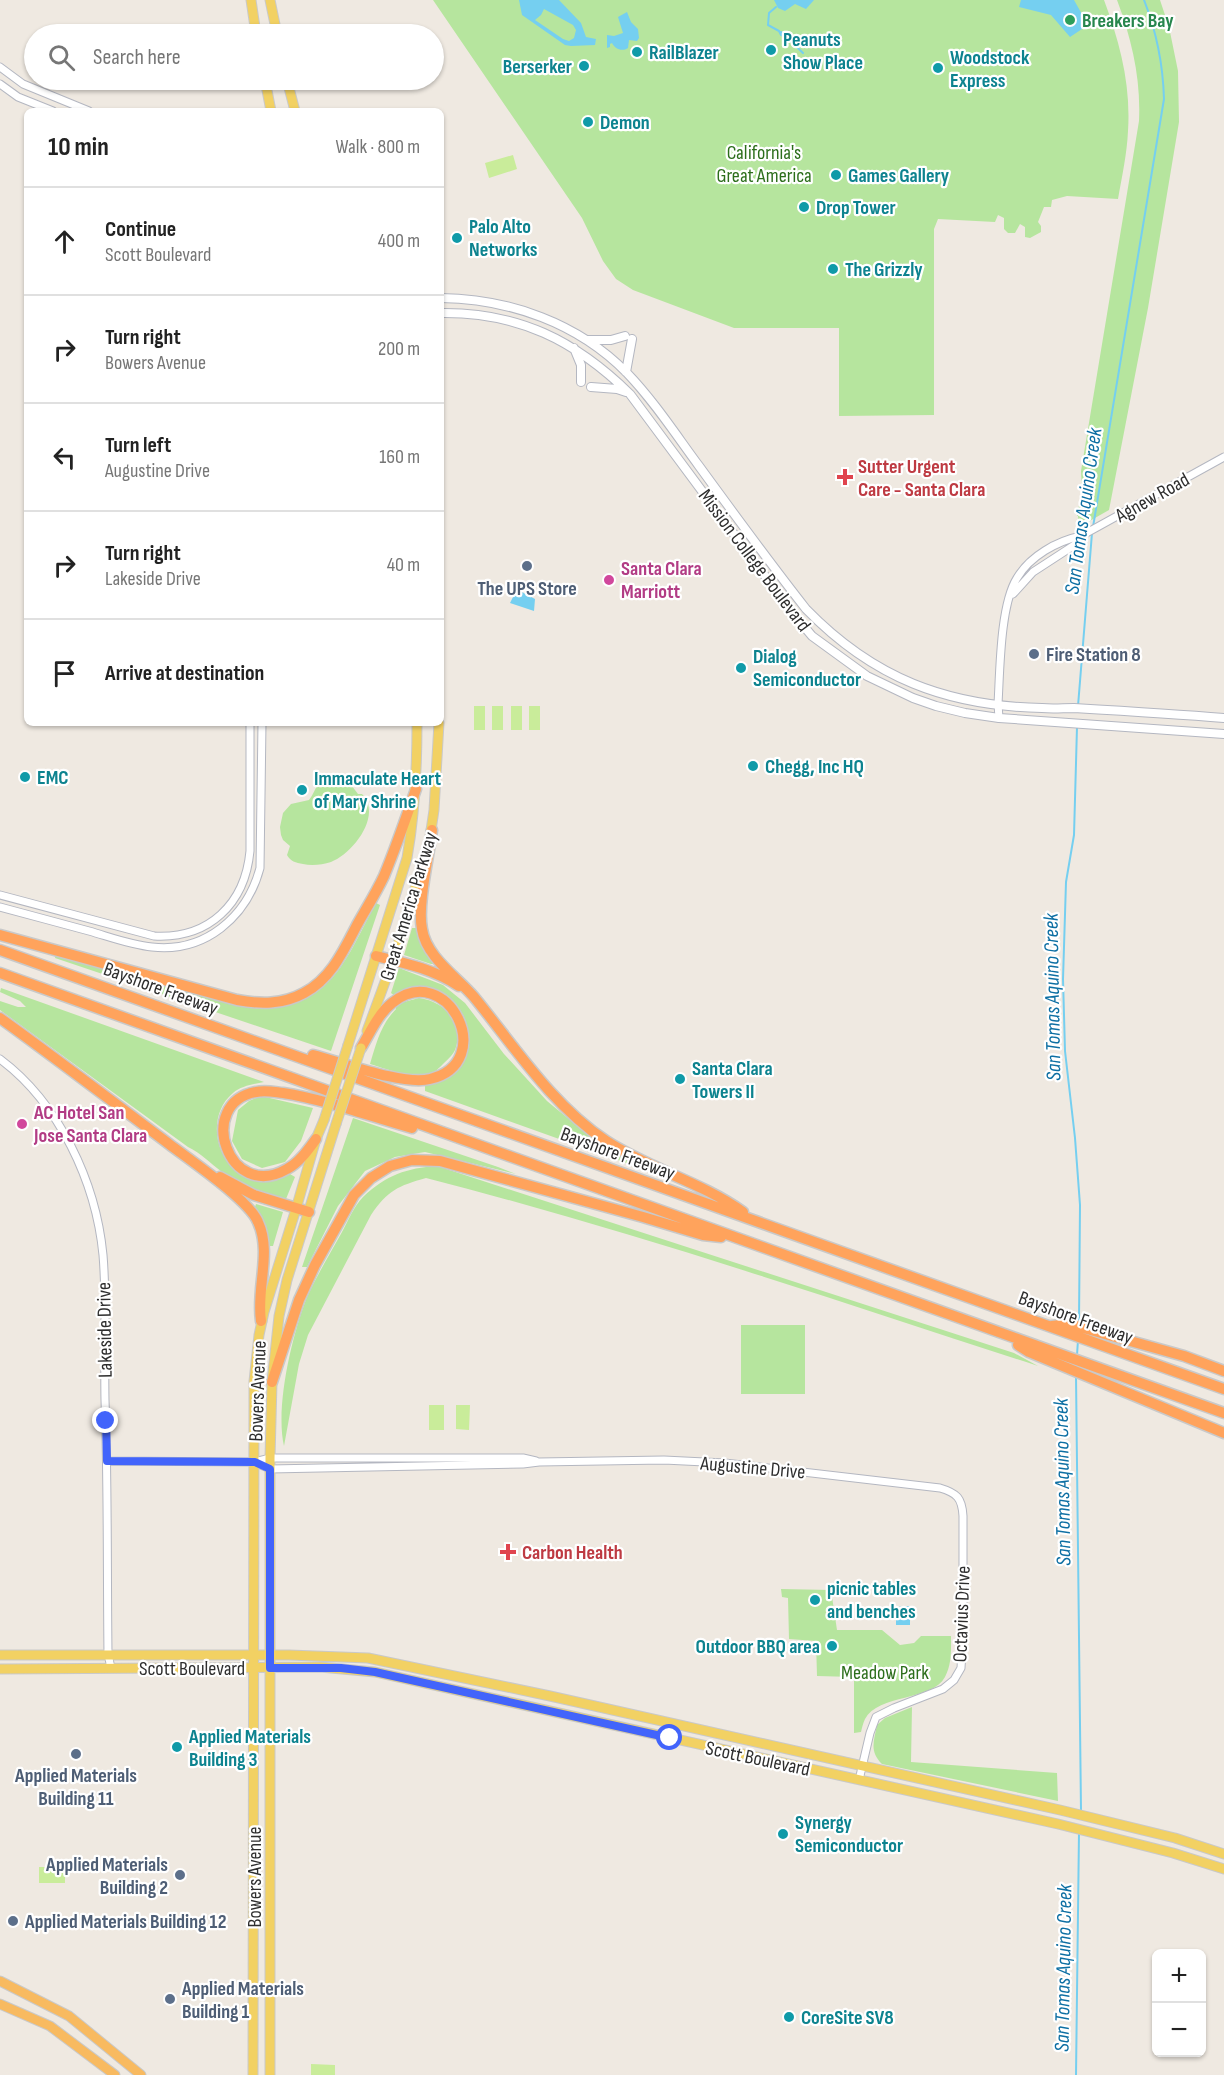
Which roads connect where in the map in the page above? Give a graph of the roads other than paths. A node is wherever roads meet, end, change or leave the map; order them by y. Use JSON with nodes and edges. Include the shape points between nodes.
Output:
{"nodes":[{"id":1,"x":251,"y":0,"type":"edge"},
{"id":2,"x":270,"y":0,"type":"edge"},
{"id":3,"x":255,"y":24,"type":"edge"},
{"id":4,"x":275,"y":24,"type":"edge"},
{"id":5,"x":0,"y":67,"type":"edge"},
{"id":6,"x":0,"y":84,"type":"edge"},
{"id":7,"x":24,"y":84,"type":"edge"},
{"id":8,"x":38,"y":90,"type":"edge"},
{"id":9,"x":267,"y":90,"type":"edge"},
{"id":10,"x":290,"y":90,"type":"edge"},
{"id":11,"x":46,"y":108,"type":"edge"},
{"id":12,"x":82,"y":108,"type":"edge"},
{"id":13,"x":271,"y":108,"type":"edge"},
{"id":14,"x":294,"y":108,"type":"edge"},
{"id":15,"x":444,"y":298,"type":"edge"},
{"id":16,"x":444,"y":313,"type":"edge"},
{"id":17,"x":586,"y":340,"type":"junction"},
{"id":18,"x":574,"y":348,"type":"junction"},
{"id":19,"x":626,"y":372,"type":"junction"},
{"id":20,"x":581,"y":382,"type":"dead end"},
{"id":21,"x":591,"y":387,"type":"dead end"},
{"id":22,"x":630,"y":394,"type":"junction"},
{"id":23,"x":1224,"y":457,"type":"edge"},
{"id":24,"x":998,"y":704,"type":"junction"},
{"id":25,"x":999,"y":718,"type":"junction"},
{"id":26,"x":1224,"y":718,"type":"edge"},
{"id":27,"x":250,"y":726,"type":"edge"},
{"id":28,"x":261,"y":726,"type":"edge"},
{"id":29,"x":417,"y":726,"type":"edge"},
{"id":30,"x":439,"y":726,"type":"edge"},
{"id":31,"x":1224,"y":734,"type":"edge"},
{"id":32,"x":416,"y":789,"type":"junction"},
{"id":33,"x":432,"y":830,"type":"junction"},
{"id":34,"x":0,"y":895,"type":"edge"},
{"id":35,"x":0,"y":907,"type":"edge"},
{"id":36,"x":0,"y":935,"type":"edge"},
{"id":37,"x":0,"y":950,"type":"edge"},
{"id":38,"x":376,"y":956,"type":"junction"},
{"id":39,"x":393,"y":960,"type":"junction"},
{"id":40,"x":0,"y":974,"type":"edge"},
{"id":41,"x":472,"y":995,"type":"junction"},
{"id":42,"x":0,"y":1018,"type":"edge"},
{"id":43,"x":243,"y":1036,"type":"junction"},
{"id":44,"x":348,"y":1045,"type":"joint"},
{"id":45,"x":361,"y":1048,"type":"junction"},
{"id":46,"x":0,"y":1059,"type":"edge"},
{"id":47,"x":316,"y":1139,"type":"junction"},
{"id":48,"x":521,"y":1161,"type":"junction"},
{"id":49,"x":198,"y":1166,"type":"junction"},
{"id":50,"x":296,"y":1209,"type":"junction"},
{"id":51,"x":309,"y":1212,"type":"junction"},
{"id":52,"x":753,"y":1220,"type":"junction"},
{"id":53,"x":736,"y":1238,"type":"junction"},
{"id":54,"x":261,"y":1321,"type":"junction"},
{"id":55,"x":1098,"y":1338,"type":"junction"},
{"id":56,"x":1224,"y":1369,"type":"edge"},
{"id":57,"x":1093,"y":1372,"type":"junction"},
{"id":58,"x":272,"y":1382,"type":"junction"},
{"id":59,"x":1224,"y":1389,"type":"edge"},
{"id":60,"x":1224,"y":1413,"type":"edge"},
{"id":61,"x":1224,"y":1433,"type":"edge"},
{"id":62,"x":270,"y":1458,"type":"junction"},
{"id":63,"x":107,"y":1461,"type":"junction"},
{"id":64,"x":255,"y":1462,"type":"junction"},
{"id":65,"x":539,"y":1462,"type":"junction"},
{"id":66,"x":270,"y":1469,"type":"junction"},
{"id":67,"x":962,"y":1502,"type":"joint"},
{"id":68,"x":108,"y":1654,"type":"junction"},
{"id":69,"x":0,"y":1655,"type":"edge"},
{"id":70,"x":253,"y":1655,"type":"junction"},
{"id":71,"x":270,"y":1655,"type":"junction"},
{"id":72,"x":111,"y":1668,"type":"junction"},
{"id":73,"x":253,"y":1668,"type":"junction"},
{"id":74,"x":270,"y":1668,"type":"junction"},
{"id":75,"x":0,"y":1669,"type":"edge"},
{"id":76,"x":550,"y":1696,"type":"junction"},
{"id":77,"x":551,"y":1712,"type":"junction"},
{"id":78,"x":862,"y":1765,"type":"junction"},
{"id":79,"x":859,"y":1780,"type":"junction"},
{"id":80,"x":1224,"y":1854,"type":"edge"},
{"id":81,"x":1224,"y":1869,"type":"edge"},
{"id":82,"x":0,"y":1981,"type":"edge"},
{"id":83,"x":0,"y":2005,"type":"edge"},
{"id":84,"x":115,"y":2075,"type":"edge"},
{"id":85,"x":141,"y":2075,"type":"edge"},
{"id":86,"x":253,"y":2075,"type":"edge"},
{"id":87,"x":270,"y":2075,"type":"edge"}],
"edges":[{"from":1,"to":3,"type":"main road"},
{"from":2,"to":4,"type":"main road"},
{"from":5,"to":7,"type":"street"},
{"from":6,"to":11,"type":"street","via":[[18,97]]},
{"from":8,"to":12,"type":"street"},
{"from":9,"to":13,"type":"main road"},
{"from":10,"to":14,"type":"main road"},
{"from":15,"to":17,"type":"main road","name":"Mission College Boulevard","via":[[507,306],[539,316]]},
{"from":16,"to":18,"type":"main road","name":"Mission College Boulevard","via":[[477,314],[517,322]]},
{"from":17,"to":19,"type":"main road","name":"Mission College Boulevard"},
{"from":17,"to":19,"type":"main road","via":[[629,337]]},
{"from":18,"to":20,"type":"main road","via":[[581,365]]},
{"from":18,"to":22,"type":"main road","name":"Mission College Boulevard"},
{"from":19,"to":24,"type":"main road","name":"Mission College Boulevard","via":[[784,581],[828,631],[867,661],[910,683],[939,694]]},
{"from":21,"to":22,"type":"main road"},
{"from":22,"to":25,"type":"main road","name":"Mission College Boulevard","via":[[812,636],[867,676],[913,698]]},
{"from":23,"to":24,"type":"street","name":"Agnew Road","via":[[1081,536],[1076,544],[1033,572],[1010,598],[1004,618]]},
{"from":24,"to":25,"type":"street","name":"Agnew Road"},
{"from":24,"to":26,"type":"main road","name":"Mission College Boulevard"},
{"from":25,"to":31,"type":"main road","name":"Mission College Boulevard"},
{"from":27,"to":34,"type":"street","via":[[249,863],[239,893],[217,918],[191,932],[154,936]]},
{"from":28,"to":35,"type":"street","via":[[260,868],[247,901],[222,929],[190,944],[150,947]]},
{"from":29,"to":32,"type":"main road","name":"Great America Parkway"},
{"from":30,"to":33,"type":"main road","name":"Great America Parkway"},
{"from":32,"to":36,"type":"highway","via":[[383,878],[337,962],[305,993],[290,999],[258,1004],[237,1000]]},
{"from":32,"to":38,"type":"main road","name":"Great America Parkway","via":[[407,858]]},
{"from":33,"to":39,"type":"main road","name":"Great America Parkway"},
{"from":33,"to":41,"type":"highway","via":[[422,930],[435,956]]},
{"from":37,"to":43,"type":"highway","name":"Bayshore Freeway"},
{"from":38,"to":39,"type":"highway"},
{"from":38,"to":44,"type":"main road","name":"Great America Parkway"},
{"from":39,"to":41,"type":"highway","via":[[435,973]]},
{"from":39,"to":45,"type":"main road","name":"Great America Parkway"},
{"from":40,"to":48,"type":"highway","name":"Bayshore Freeway"},
{"from":41,"to":52,"type":"highway","via":[[552,1095],[584,1125],[619,1149],[726,1201]]},
{"from":42,"to":49,"type":"highway"},
{"from":43,"to":45,"type":"highway","via":[[391,1076],[426,1080],[446,1072],[456,1062],[463,1044],[463,1027],[457,1013],[445,1001],[416,993],[390,1005]]},
{"from":43,"to":52,"type":"highway","name":"Bayshore Freeway"},
{"from":44,"to":47,"type":"main road","name":"Bowers Avenue","bridge":true},
{"from":45,"to":51,"type":"main road","name":"Bowers Avenue","bridge":true},
{"from":46,"to":63,"type":"street","name":"Lakeside Drive","via":[[16,1071],[59,1124],[74,1149],[90,1192],[103,1254]]},
{"from":47,"to":48,"type":"highway","via":[[288,1169],[270,1175],[254,1174],[227,1154],[224,1124],[229,1110],[240,1099],[257,1091],[270,1091],[317,1100]]},
{"from":47,"to":50,"type":"main road","name":"Bowers Avenue"},
{"from":48,"to":53,"type":"highway","name":"Bayshore Freeway"},
{"from":49,"to":50,"type":"highway","via":[[254,1195]]},
{"from":49,"to":54,"type":"highway","via":[[258,1219],[264,1247]]},
{"from":50,"to":51,"type":"highway"},
{"from":50,"to":54,"type":"main road","name":"Bowers Avenue"},
{"from":51,"to":58,"type":"main road","name":"Bowers Avenue","via":[[279,1316]]},
{"from":52,"to":55,"type":"highway","name":"Bayshore Freeway","via":[[1048,1326]]},
{"from":53,"to":57,"type":"highway","name":"Bayshore Freeway","via":[[994,1331]]},
{"from":53,"to":58,"type":"highway","via":[[703,1236],[440,1161],[401,1162],[371,1178],[354,1195],[299,1300]]},
{"from":54,"to":64,"type":"main road","name":"Bowers Avenue","via":[[254,1381]]},
{"from":55,"to":56,"type":"highway","via":[[1184,1356]]},
{"from":55,"to":59,"type":"highway","name":"Bayshore Freeway"},
{"from":57,"to":60,"type":"highway","name":"Bayshore Freeway"},
{"from":57,"to":61,"type":"highway"},
{"from":58,"to":62,"type":"main road","name":"Bowers Avenue"},
{"from":62,"to":64,"type":"street","name":"Augustine Drive"},
{"from":62,"to":65,"type":"street","name":"Augustine Drive","via":[[523,1458]]},
{"from":62,"to":66,"type":"main road","name":"Bowers Avenue"},
{"from":63,"to":64,"type":"street","name":"Augustine Drive"},
{"from":63,"to":68,"type":"street","name":"Lakeside Drive"},
{"from":64,"to":66,"type":"street","name":"Augustine Drive"},
{"from":64,"to":70,"type":"main road","name":"Bowers Avenue"},
{"from":65,"to":66,"type":"street","name":"Augustine Drive"},
{"from":65,"to":67,"type":"street","name":"Augustine Drive","via":[[664,1460],[742,1464],[940,1488],[952,1492]]},
{"from":66,"to":71,"type":"main road","name":"Bowers Avenue"},
{"from":67,"to":78,"type":"street","name":"Octavius Drive","via":[[961,1668],[943,1689],[876,1717]]},
{"from":68,"to":69,"type":"main road","name":"Scott Boulevard"},
{"from":68,"to":70,"type":"main road","name":"Scott Boulevard"},
{"from":68,"to":72,"type":"street","name":"Lakeside Drive"},
{"from":70,"to":71,"type":"main road","name":"Scott Boulevard"},
{"from":70,"to":73,"type":"main road","name":"Bowers Avenue"},
{"from":71,"to":74,"type":"main road","name":"Bowers Avenue"},
{"from":71,"to":76,"type":"main road","name":"Scott Boulevard","via":[[368,1658]]},
{"from":72,"to":73,"type":"main road","name":"Scott Boulevard"},
{"from":72,"to":75,"type":"main road","name":"Scott Boulevard"},
{"from":73,"to":74,"type":"main road","name":"Scott Boulevard"},
{"from":73,"to":86,"type":"main road","name":"Bowers Avenue"},
{"from":74,"to":77,"type":"main road","name":"Scott Boulevard","via":[[375,1672]]},
{"from":74,"to":87,"type":"main road","name":"Bowers Avenue"},
{"from":76,"to":77,"type":"main road"},
{"from":76,"to":78,"type":"main road","name":"Scott Boulevard"},
{"from":77,"to":79,"type":"main road","name":"Scott Boulevard"},
{"from":78,"to":79,"type":"street","name":"Octavius Drive"},
{"from":78,"to":80,"type":"main road","name":"Scott Boulevard","via":[[1175,1838]]},
{"from":79,"to":81,"type":"main road","name":"Scott Boulevard","via":[[1058,1824]]},
{"from":82,"to":85,"type":"highway","via":[[69,2016]]},
{"from":83,"to":84,"type":"highway","via":[[50,2025]]}]}
